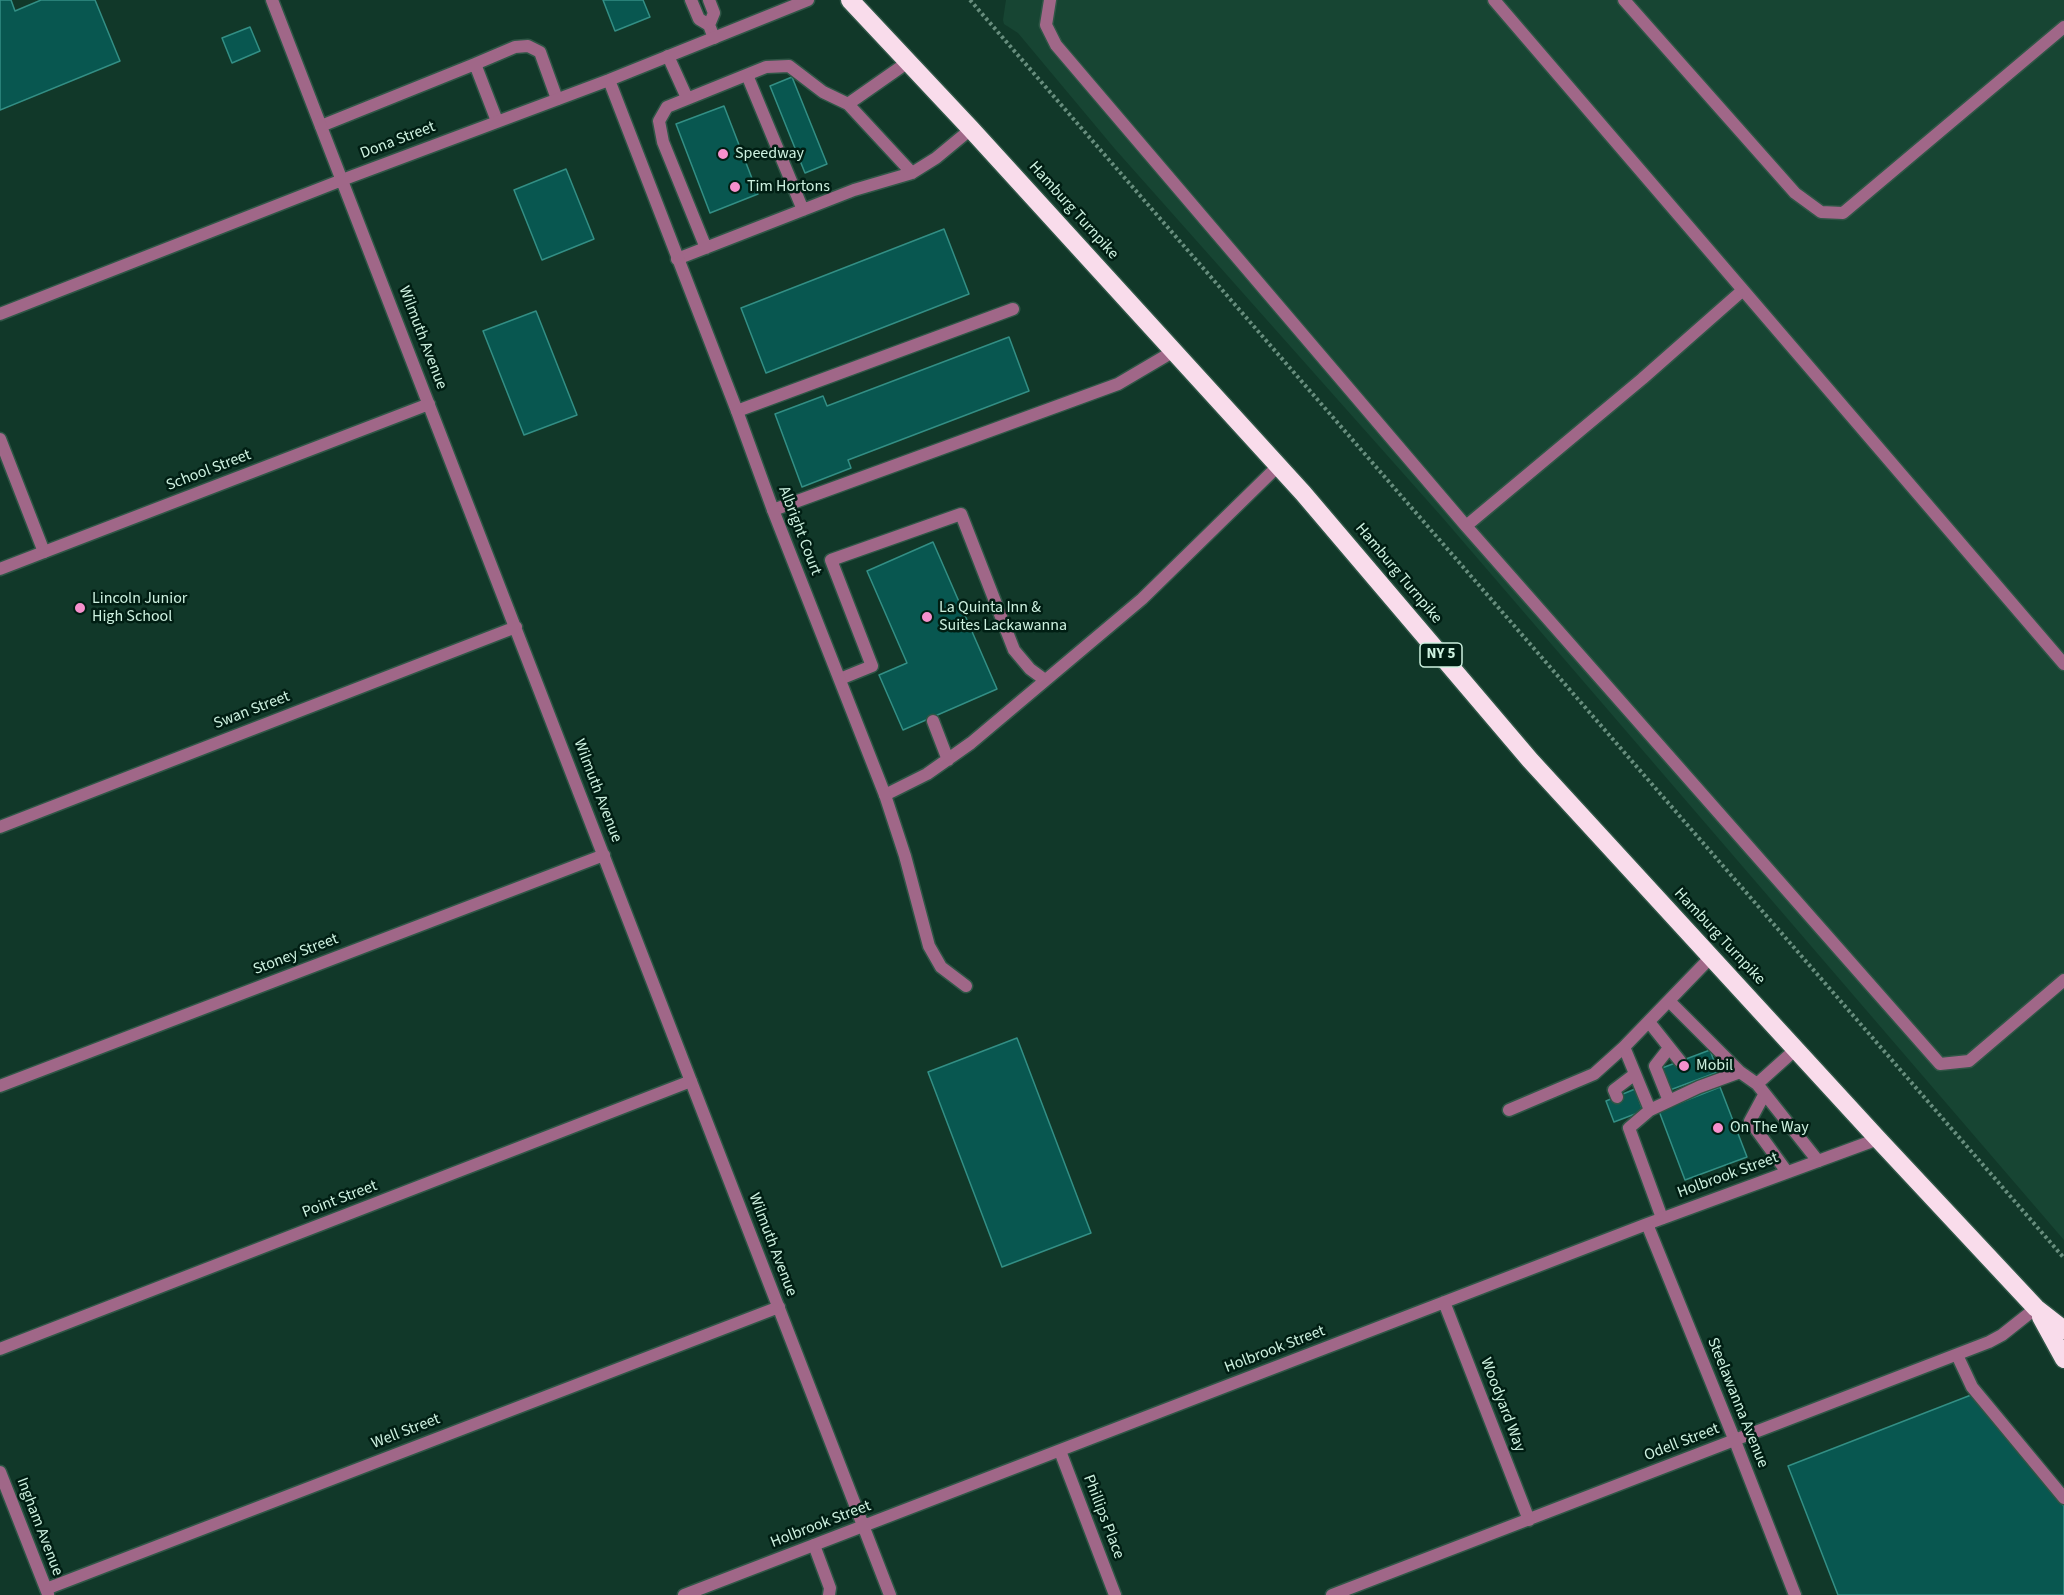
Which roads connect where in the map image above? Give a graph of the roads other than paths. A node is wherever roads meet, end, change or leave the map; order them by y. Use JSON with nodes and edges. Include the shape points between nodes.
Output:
{"nodes":[{"id":1,"x":272,"y":0,"type":"edge"},
{"id":2,"x":691,"y":0,"type":"edge"},
{"id":3,"x":709,"y":0,"type":"edge"},
{"id":4,"x":808,"y":0,"type":"edge"},
{"id":5,"x":850,"y":0,"type":"edge"},
{"id":6,"x":1050,"y":0,"type":"edge"},
{"id":7,"x":1494,"y":0,"type":"edge"},
{"id":8,"x":1624,"y":0,"type":"edge"},
{"id":9,"x":709,"y":25,"type":"junction"},
{"id":10,"x":2064,"y":27,"type":"edge"},
{"id":11,"x":714,"y":38,"type":"junction"},
{"id":12,"x":668,"y":56,"type":"junction"},
{"id":13,"x":908,"y":62,"type":"junction"},
{"id":14,"x":475,"y":64,"type":"junction"},
{"id":15,"x":747,"y":75,"type":"junction"},
{"id":16,"x":609,"y":80,"type":"junction"},
{"id":17,"x":687,"y":98,"type":"junction"},
{"id":18,"x":557,"y":99,"type":"junction"},
{"id":19,"x":848,"y":104,"type":"junction"},
{"id":20,"x":497,"y":122,"type":"junction"},
{"id":21,"x":321,"y":126,"type":"junction"},
{"id":22,"x":971,"y":129,"type":"junction"},
{"id":23,"x":912,"y":173,"type":"junction"},
{"id":24,"x":342,"y":180,"type":"junction"},
{"id":25,"x":803,"y":210,"type":"junction"},
{"id":26,"x":706,"y":248,"type":"junction"},
{"id":27,"x":677,"y":259,"type":"junction"},
{"id":28,"x":1743,"y":290,"type":"junction"},
{"id":29,"x":1013,"y":309,"type":"dead end"},
{"id":30,"x":0,"y":314,"type":"edge"},
{"id":31,"x":1174,"y":351,"type":"junction"},
{"id":32,"x":429,"y":404,"type":"junction"},
{"id":33,"x":737,"y":411,"type":"junction"},
{"id":34,"x":0,"y":439,"type":"edge"},
{"id":35,"x":1278,"y":466,"type":"junction"},
{"id":36,"x":773,"y":510,"type":"junction"},
{"id":37,"x":1466,"y":526,"type":"junction"},
{"id":38,"x":44,"y":552,"type":"junction"},
{"id":39,"x":0,"y":569,"type":"edge"},
{"id":40,"x":516,"y":627,"type":"junction"},
{"id":41,"x":2064,"y":664,"type":"edge"},
{"id":42,"x":840,"y":679,"type":"junction"},
{"id":43,"x":1045,"y":680,"type":"junction"},
{"id":44,"x":933,"y":722,"type":"dead end"},
{"id":45,"x":948,"y":760,"type":"junction"},
{"id":46,"x":885,"y":795,"type":"junction"},
{"id":47,"x":0,"y":827,"type":"edge"},
{"id":48,"x":604,"y":855,"type":"junction"},
{"id":49,"x":1711,"y":957,"type":"junction"},
{"id":50,"x":2064,"y":980,"type":"edge"},
{"id":51,"x":966,"y":986,"type":"dead end"},
{"id":52,"x":1669,"y":1000,"type":"junction"},
{"id":53,"x":1649,"y":1022,"type":"junction"},
{"id":54,"x":1624,"y":1047,"type":"junction"},
{"id":55,"x":1669,"y":1048,"type":"junction"},
{"id":56,"x":1796,"y":1049,"type":"junction"},
{"id":57,"x":1680,"y":1061,"type":"dead end"},
{"id":58,"x":1740,"y":1072,"type":"junction"},
{"id":59,"x":1635,"y":1074,"type":"junction"},
{"id":60,"x":691,"y":1081,"type":"junction"},
{"id":61,"x":0,"y":1086,"type":"edge"},
{"id":62,"x":1760,"y":1090,"type":"junction"},
{"id":63,"x":1617,"y":1097,"type":"dead end"},
{"id":64,"x":1669,"y":1101,"type":"junction"},
{"id":65,"x":1509,"y":1110,"type":"dead end"},
{"id":66,"x":1650,"y":1110,"type":"junction"},
{"id":67,"x":1878,"y":1139,"type":"junction"},
{"id":68,"x":1818,"y":1161,"type":"junction"},
{"id":69,"x":1787,"y":1172,"type":"junction"},
{"id":70,"x":1662,"y":1218,"type":"junction"},
{"id":71,"x":1647,"y":1224,"type":"junction"},
{"id":72,"x":1444,"y":1302,"type":"junction"},
{"id":73,"x":778,"y":1307,"type":"junction"},
{"id":74,"x":2036,"y":1308,"type":"junction"},
{"id":75,"x":2064,"y":1330,"type":"edge"},
{"id":76,"x":0,"y":1349,"type":"edge"},
{"id":77,"x":1957,"y":1355,"type":"junction"},
{"id":78,"x":2064,"y":1359,"type":"edge"},
{"id":79,"x":1735,"y":1441,"type":"junction"},
{"id":80,"x":1060,"y":1451,"type":"junction"},
{"id":81,"x":0,"y":1472,"type":"edge"},
{"id":82,"x":2064,"y":1498,"type":"edge"},
{"id":83,"x":1529,"y":1520,"type":"junction"},
{"id":84,"x":863,"y":1526,"type":"junction"},
{"id":85,"x":814,"y":1545,"type":"junction"},
{"id":86,"x":47,"y":1592,"type":"edge"},
{"id":87,"x":701,"y":1592,"type":"edge"},
{"id":88,"x":1337,"y":1594,"type":"edge"},
{"id":89,"x":684,"y":1595,"type":"edge"},
{"id":90,"x":829,"y":1595,"type":"edge"},
{"id":91,"x":890,"y":1595,"type":"edge"},
{"id":92,"x":1115,"y":1595,"type":"edge"},
{"id":93,"x":1795,"y":1595,"type":"edge"}],
"edges":[{"from":1,"to":21,"type":"street","name":"Wilmuth Avenue"},
{"from":2,"to":9,"type":"street","via":[[699,20]]},
{"from":3,"to":9,"type":"street","via":[[714,13]]},
{"from":4,"to":11,"type":"street","name":"Dona Street"},
{"from":5,"to":13,"type":"highway","name":"Hamburg Turnpike","number":"NY 5"},
{"from":6,"to":37,"type":"street","via":[[1046,25],[1056,45]]},
{"from":7,"to":28,"type":"street"},
{"from":8,"to":10,"type":"street","via":[[1795,193],[1821,212],[1843,213]]},
{"from":9,"to":11,"type":"street"},
{"from":11,"to":12,"type":"street","name":"Dona Street"},
{"from":12,"to":16,"type":"street","name":"Dona Street"},
{"from":12,"to":17,"type":"street"},
{"from":13,"to":19,"type":"street"},
{"from":13,"to":22,"type":"highway","name":"Hamburg Turnpike","number":"NY 5"},
{"from":14,"to":18,"type":"street","via":[[515,47],[528,46],[540,52]]},
{"from":14,"to":20,"type":"street"},
{"from":14,"to":21,"type":"street"},
{"from":15,"to":17,"type":"street"},
{"from":15,"to":19,"type":"street","via":[[766,67],[789,66],[823,92]]},
{"from":15,"to":25,"type":"street"},
{"from":16,"to":18,"type":"street","name":"Dona Street"},
{"from":16,"to":27,"type":"street","name":"Albright Court"},
{"from":17,"to":26,"type":"street","via":[[667,107],[659,121],[660,129]]},
{"from":18,"to":20,"type":"street","name":"Dona Street"},
{"from":19,"to":23,"type":"street"},
{"from":20,"to":24,"type":"street","name":"Dona Street"},
{"from":21,"to":24,"type":"street","name":"Wilmuth Avenue"},
{"from":22,"to":23,"type":"street"},
{"from":22,"to":31,"type":"highway","name":"Hamburg Turnpike","number":"NY 5"},
{"from":23,"to":25,"type":"street"},
{"from":24,"to":30,"type":"street","name":"Dona Street"},
{"from":24,"to":32,"type":"street","name":"Wilmuth Avenue"},
{"from":25,"to":26,"type":"street"},
{"from":26,"to":27,"type":"street"},
{"from":27,"to":33,"type":"street","name":"Albright Court"},
{"from":28,"to":37,"type":"street"},
{"from":28,"to":41,"type":"street"},
{"from":29,"to":33,"type":"street"},
{"from":31,"to":35,"type":"highway","name":"Hamburg Turnpike","number":"NY 5"},
{"from":31,"to":36,"type":"street","via":[[1118,384]]},
{"from":32,"to":38,"type":"street","name":"School Street"},
{"from":32,"to":40,"type":"street","name":"Wilmuth Avenue"},
{"from":33,"to":36,"type":"street","name":"Albright Court"},
{"from":34,"to":38,"type":"street"},
{"from":35,"to":43,"type":"street","via":[[1142,599]]},
{"from":35,"to":49,"type":"highway","name":"Hamburg Turnpike","number":"NY 5","via":[[1530,760]]},
{"from":36,"to":42,"type":"street","name":"Albright Court"},
{"from":37,"to":50,"type":"street","via":[[1940,1064],[1969,1061]]},
{"from":38,"to":39,"type":"street","name":"School Street"},
{"from":40,"to":47,"type":"street","name":"Swan Street"},
{"from":40,"to":48,"type":"street","name":"Wilmuth Avenue"},
{"from":42,"to":43,"type":"street","via":[[872,666],[831,560],[961,514],[1014,650]]},
{"from":42,"to":46,"type":"street","name":"Albright Court"},
{"from":43,"to":45,"type":"street"},
{"from":44,"to":45,"type":"street"},
{"from":45,"to":46,"type":"street"},
{"from":46,"to":51,"type":"street","name":"Albright Court","via":[[929,946],[941,967]]},
{"from":48,"to":60,"type":"street","name":"Wilmuth Avenue"},
{"from":48,"to":61,"type":"street","name":"Stoney Street"},
{"from":49,"to":52,"type":"street"},
{"from":49,"to":56,"type":"highway","name":"Hamburg Turnpike","number":"NY 5"},
{"from":52,"to":53,"type":"street"},
{"from":52,"to":58,"type":"street"},
{"from":53,"to":54,"type":"street"},
{"from":53,"to":55,"type":"street"},
{"from":54,"to":59,"type":"street"},
{"from":54,"to":65,"type":"street","via":[[1594,1074]]},
{"from":55,"to":57,"type":"street"},
{"from":55,"to":64,"type":"street","via":[[1655,1066]]},
{"from":56,"to":62,"type":"street"},
{"from":56,"to":67,"type":"highway","name":"Hamburg Turnpike","number":"NY 5"},
{"from":58,"to":62,"type":"street"},
{"from":58,"to":64,"type":"street","via":[[1697,1084]]},
{"from":59,"to":63,"type":"street","via":[[1614,1090]]},
{"from":59,"to":66,"type":"street"},
{"from":60,"to":73,"type":"street","name":"Wilmuth Avenue"},
{"from":60,"to":76,"type":"street","name":"Point Street"},
{"from":62,"to":68,"type":"street"},
{"from":62,"to":69,"type":"street","via":[[1750,1121]]},
{"from":64,"to":66,"type":"street"},
{"from":66,"to":70,"type":"street","via":[[1627,1123]]},
{"from":67,"to":68,"type":"street","name":"Holbrook Street"},
{"from":67,"to":74,"type":"highway","name":"Hamburg Turnpike","number":"NY 5"},
{"from":68,"to":69,"type":"street","name":"Holbrook Street"},
{"from":69,"to":70,"type":"street","name":"Holbrook Street"},
{"from":70,"to":71,"type":"street","name":"Holbrook Street"},
{"from":71,"to":72,"type":"street","name":"Holbrook Street"},
{"from":71,"to":79,"type":"street","name":"Steelawanna Avenue"},
{"from":72,"to":80,"type":"street","name":"Holbrook Street"},
{"from":72,"to":83,"type":"street","name":"Woodyard Way"},
{"from":73,"to":84,"type":"street","name":"Wilmuth Avenue"},
{"from":73,"to":86,"type":"street","name":"Well Street"},
{"from":74,"to":75,"type":"highway","number":"NY 5"},
{"from":74,"to":77,"type":"street","name":"Odell Street","via":[[2002,1335]]},
{"from":74,"to":78,"type":"highway","number":"NY 5"},
{"from":77,"to":79,"type":"street","name":"Odell Street"},
{"from":77,"to":82,"type":"street","via":[[1972,1387]]},
{"from":79,"to":83,"type":"street","name":"Odell Street"},
{"from":79,"to":93,"type":"street","name":"Steelawanna Avenue"},
{"from":80,"to":84,"type":"street","name":"Holbrook Street"},
{"from":80,"to":92,"type":"street","name":"Phillips Place"},
{"from":81,"to":86,"type":"street","name":"Ingham Avenue"},
{"from":83,"to":88,"type":"street","name":"Odell Street"},
{"from":84,"to":85,"type":"street","name":"Holbrook Street"},
{"from":84,"to":91,"type":"street","name":"Wilmuth Avenue"},
{"from":85,"to":87,"type":"street","name":"Holbrook Street"},
{"from":85,"to":90,"type":"street"},
{"from":87,"to":89,"type":"street","name":"Holbrook Street"}]}
